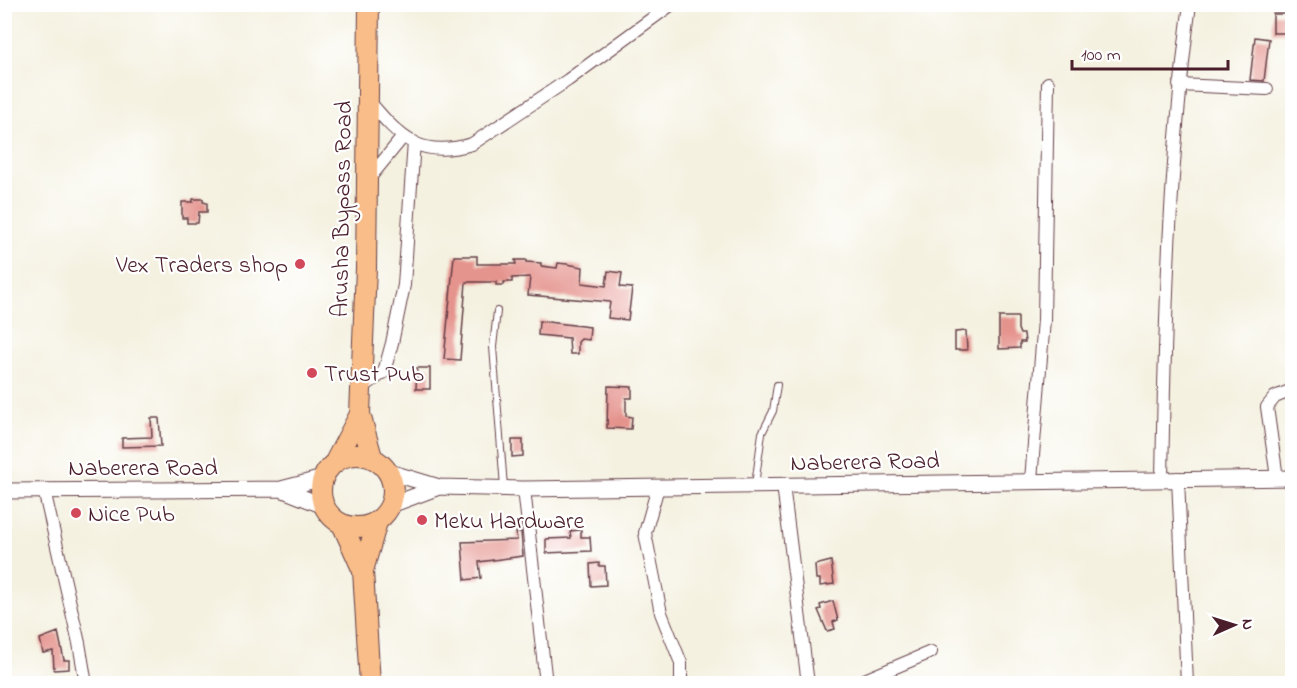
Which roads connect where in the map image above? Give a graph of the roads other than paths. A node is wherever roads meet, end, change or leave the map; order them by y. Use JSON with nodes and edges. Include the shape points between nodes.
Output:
{"nodes":[{"id":1,"x":369,"y":4,"type":"edge"},
{"id":2,"x":672,"y":4,"type":"edge"},
{"id":3,"x":1190,"y":4,"type":"edge"},
{"id":4,"x":1048,"y":83,"type":"dead end"},
{"id":5,"x":1179,"y":85,"type":"junction"},
{"id":6,"x":1268,"y":88,"type":"dead end"},
{"id":7,"x":369,"y":101,"type":"junction"},
{"id":8,"x":408,"y":140,"type":"junction"},
{"id":9,"x":366,"y":183,"type":"junction"},
{"id":10,"x":497,"y":311,"type":"dead end"},
{"id":11,"x":777,"y":385,"type":"dead end"},
{"id":12,"x":363,"y":387,"type":"junction"},
{"id":13,"x":1293,"y":390,"type":"edge"},
{"id":14,"x":360,"y":414,"type":"junction"},
{"id":15,"x":372,"y":457,"type":"junction"},
{"id":16,"x":336,"y":460,"type":"junction"},
{"id":17,"x":389,"y":472,"type":"junction"},
{"id":18,"x":323,"y":478,"type":"junction"},
{"id":19,"x":1162,"y":478,"type":"junction"},
{"id":20,"x":1178,"y":478,"type":"junction"},
{"id":21,"x":1277,"y":478,"type":"junction"},
{"id":22,"x":1293,"y":478,"type":"edge"},
{"id":23,"x":1031,"y":480,"type":"junction"},
{"id":24,"x":755,"y":485,"type":"junction"},
{"id":25,"x":783,"y":485,"type":"junction"},
{"id":26,"x":439,"y":487,"type":"junction"},
{"id":27,"x":658,"y":487,"type":"junction"},
{"id":28,"x":281,"y":489,"type":"junction"},
{"id":29,"x":504,"y":489,"type":"junction"},
{"id":30,"x":524,"y":489,"type":"junction"},
{"id":31,"x":44,"y":490,"type":"junction"},
{"id":32,"x":4,"y":491,"type":"edge"},
{"id":33,"x":391,"y":505,"type":"junction"},
{"id":34,"x":324,"y":506,"type":"junction"},
{"id":35,"x":377,"y":522,"type":"junction"},
{"id":36,"x":342,"y":524,"type":"junction"},
{"id":37,"x":363,"y":571,"type":"junction"},
{"id":38,"x":931,"y":652,"type":"dead end"},
{"id":39,"x":858,"y":683,"type":"edge"},
{"id":40,"x":86,"y":684,"type":"edge"},
{"id":41,"x":370,"y":684,"type":"edge"},
{"id":42,"x":546,"y":684,"type":"edge"},
{"id":43,"x":681,"y":684,"type":"edge"},
{"id":44,"x":808,"y":684,"type":"edge"},
{"id":45,"x":1187,"y":684,"type":"edge"}],
"edges":[{"from":1,"to":7,"type":"main road","name":"Arusha Bypass Road"},
{"from":2,"to":8,"type":"street","via":[[472,144],[434,150]]},
{"from":3,"to":5,"type":"street"},
{"from":4,"to":23,"type":"street","via":[[1044,320]]},
{"from":5,"to":6,"type":"street"},
{"from":5,"to":19,"type":"street","via":[[1169,228]]},
{"from":7,"to":8,"type":"street"},
{"from":7,"to":9,"type":"main road","name":"Arusha Bypass Road"},
{"from":8,"to":9,"type":"street"},
{"from":8,"to":12,"type":"street","via":[[404,285],[384,372]]},
{"from":9,"to":12,"type":"main road","name":"Arusha Bypass Road"},
{"from":10,"to":29,"type":"lane","via":[[493,347]]},
{"from":11,"to":24,"type":"lane","via":[[774,411],[762,433]]},
{"from":12,"to":14,"type":"main road","name":"Arusha Bypass Road"},
{"from":13,"to":21,"type":"street","via":[[1275,397],[1267,407]]},
{"from":14,"to":15,"type":"main road","name":"Arusha Bypass Road"},
{"from":14,"to":16,"type":"main road","name":"Arusha Bypass Road"},
{"from":15,"to":16,"type":"main road","via":[[348,455]]},
{"from":15,"to":17,"type":"main road"},
{"from":16,"to":18,"type":"main road","name":"Arusha Bypass Road"},
{"from":17,"to":26,"type":"street","name":"Naberera Road"},
{"from":17,"to":33,"type":"main road","via":[[394,494]]},
{"from":18,"to":28,"type":"street","name":"Naberera Road"},
{"from":18,"to":34,"type":"main road"},
{"from":19,"to":20,"type":"street","name":"Naberera Road"},
{"from":19,"to":23,"type":"street","name":"Naberera Road"},
{"from":20,"to":21,"type":"street","name":"Naberera Road"},
{"from":20,"to":45,"type":"street"},
{"from":21,"to":22,"type":"street","name":"Naberera Road"},
{"from":23,"to":25,"type":"street","name":"Naberera Road"},
{"from":24,"to":25,"type":"street","name":"Naberera Road"},
{"from":24,"to":27,"type":"street","name":"Naberera Road"},
{"from":25,"to":44,"type":"street"},
{"from":26,"to":29,"type":"street","name":"Naberera Road"},
{"from":26,"to":33,"type":"street","name":"Naberera Road"},
{"from":27,"to":30,"type":"street","name":"Naberera Road"},
{"from":27,"to":43,"type":"street","via":[[645,533],[661,613],[681,663]]},
{"from":28,"to":31,"type":"street","name":"Naberera Road"},
{"from":28,"to":34,"type":"street","name":"Naberera Road"},
{"from":29,"to":30,"type":"street","name":"Naberera Road"},
{"from":30,"to":42,"type":"street"},
{"from":31,"to":32,"type":"street","name":"Naberera Road"},
{"from":31,"to":40,"type":"street"},
{"from":33,"to":35,"type":"main road"},
{"from":34,"to":36,"type":"main road"},
{"from":35,"to":36,"type":"main road","via":[[360,527]]},
{"from":35,"to":37,"type":"main road"},
{"from":36,"to":37,"type":"main road"},
{"from":37,"to":41,"type":"main road"},
{"from":38,"to":39,"type":"street"}]}
